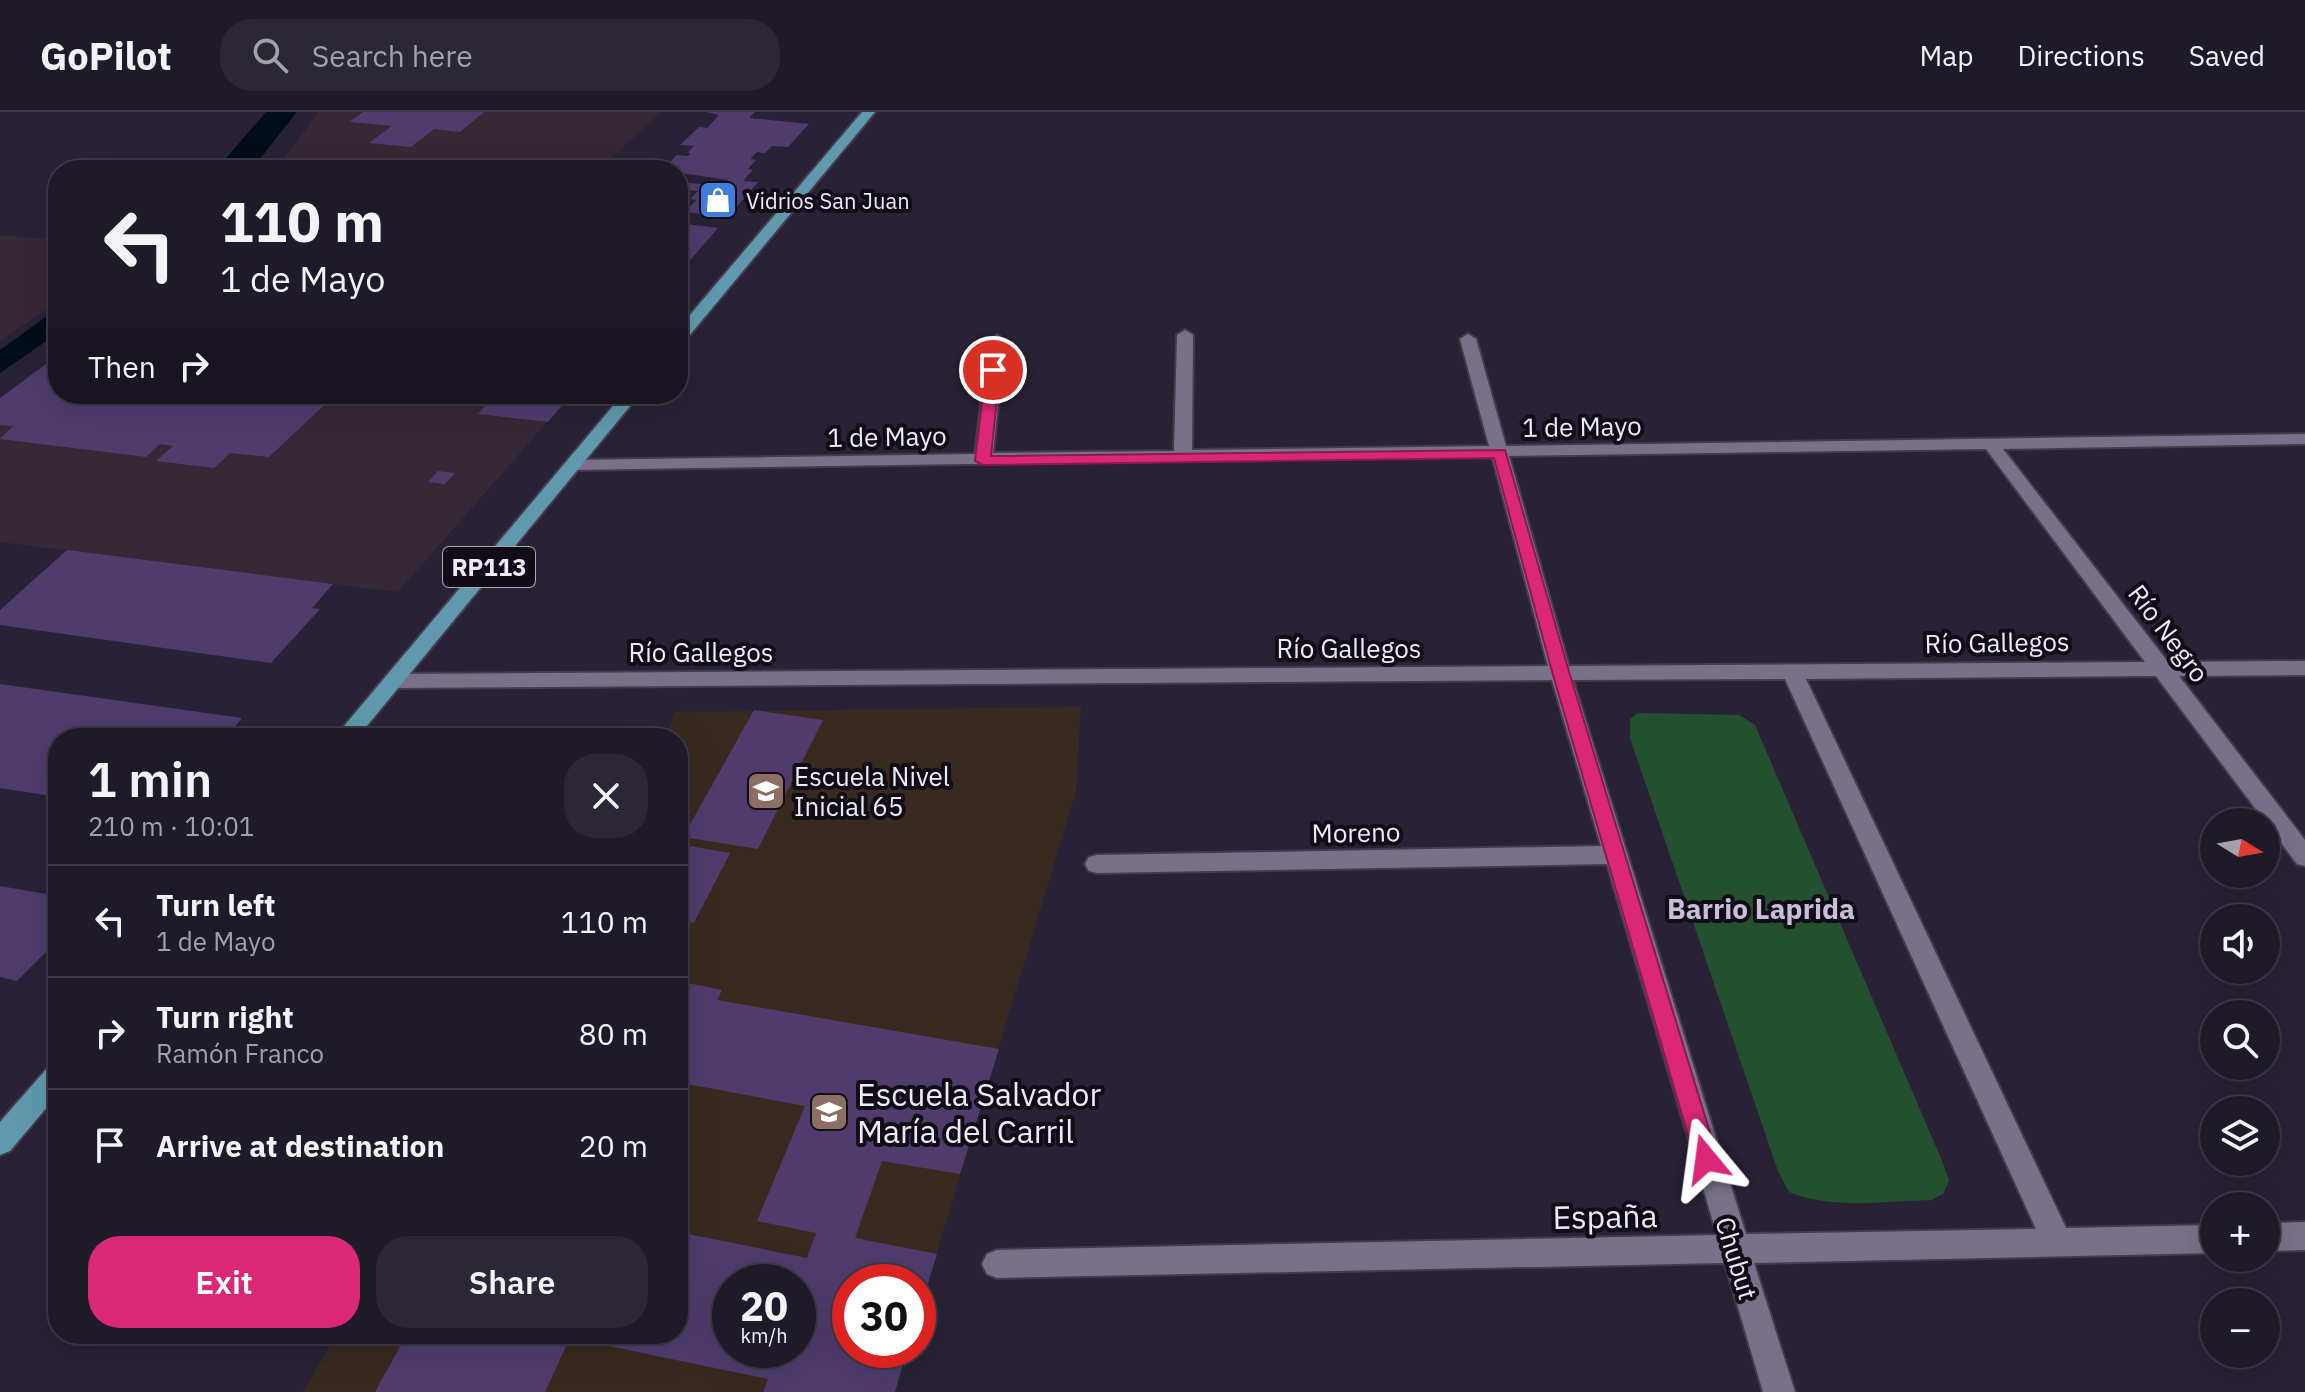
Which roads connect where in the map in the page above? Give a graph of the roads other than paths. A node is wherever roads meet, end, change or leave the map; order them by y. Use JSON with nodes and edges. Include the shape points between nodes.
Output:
{"nodes":[{"id":1,"x":869,"y":112,"type":"edge"},
{"id":2,"x":688,"y":327,"type":"edge"},
{"id":3,"x":1185,"y":335,"type":"dead end"},
{"id":4,"x":1468,"y":339,"type":"dead end"},
{"id":5,"x":997,"y":340,"type":"dead end"},
{"id":6,"x":624,"y":404,"type":"edge"},
{"id":7,"x":2305,"y":439,"type":"edge"},
{"id":8,"x":1990,"y":443,"type":"junction"},
{"id":9,"x":1500,"y":453,"type":"junction"},
{"id":10,"x":1183,"y":458,"type":"junction"},
{"id":11,"x":983,"y":461,"type":"junction"},
{"id":12,"x":572,"y":465,"type":"junction"},
{"id":13,"x":2160,"y":667,"type":"junction"},
{"id":14,"x":2305,"y":668,"type":"edge"},
{"id":15,"x":1793,"y":673,"type":"junction"},
{"id":16,"x":1561,"y":675,"type":"junction"},
{"id":17,"x":393,"y":681,"type":"junction"},
{"id":18,"x":353,"y":728,"type":"edge"},
{"id":19,"x":1616,"y":855,"type":"junction"},
{"id":20,"x":2305,"y":857,"type":"edge"},
{"id":21,"x":1097,"y":864,"type":"dead end"},
{"id":22,"x":48,"y":1086,"type":"edge"},
{"id":23,"x":0,"y":1142,"type":"edge"},
{"id":24,"x":2305,"y":1236,"type":"edge"},
{"id":25,"x":2280,"y":1237,"type":"edge"},
{"id":26,"x":2200,"y":1239,"type":"edge"},
{"id":27,"x":2058,"y":1243,"type":"junction"},
{"id":28,"x":1733,"y":1250,"type":"junction"},
{"id":29,"x":997,"y":1264,"type":"dead end"},
{"id":30,"x":1779,"y":1392,"type":"edge"}],
"edges":[{"from":1,"to":2,"type":"main road"},
{"from":3,"to":10,"type":"street"},
{"from":4,"to":9,"type":"street","name":"Chubut"},
{"from":5,"to":11,"type":"street"},
{"from":6,"to":12,"type":"main road","number":"RP113"},
{"from":7,"to":8,"type":"street","name":"1 de Mayo"},
{"from":8,"to":9,"type":"street","name":"1 de Mayo"},
{"from":8,"to":13,"type":"street","name":"Río Negro"},
{"from":9,"to":10,"type":"street","name":"1 de Mayo"},
{"from":9,"to":16,"type":"street","name":"Chubut"},
{"from":10,"to":11,"type":"street","name":"1 de Mayo"},
{"from":11,"to":12,"type":"street","name":"1 de Mayo"},
{"from":12,"to":17,"type":"main road","number":"RP113"},
{"from":13,"to":14,"type":"street","name":"Río Gallegos"},
{"from":13,"to":15,"type":"street","name":"Río Gallegos"},
{"from":13,"to":20,"type":"street","name":"Río Negro"},
{"from":15,"to":16,"type":"street","name":"Río Gallegos"},
{"from":15,"to":27,"type":"street"},
{"from":16,"to":17,"type":"street","name":"Río Gallegos"},
{"from":16,"to":19,"type":"street","name":"Chubut"},
{"from":17,"to":18,"type":"main road","number":"RP113"},
{"from":19,"to":21,"type":"street","name":"Moreno"},
{"from":19,"to":28,"type":"street","name":"Chubut"},
{"from":22,"to":23,"type":"main road"},
{"from":24,"to":25,"type":"street"},
{"from":26,"to":27,"type":"street","name":"España"},
{"from":27,"to":28,"type":"street","name":"España"},
{"from":28,"to":29,"type":"street","name":"España"},
{"from":28,"to":30,"type":"street","name":"Chubut"}]}
